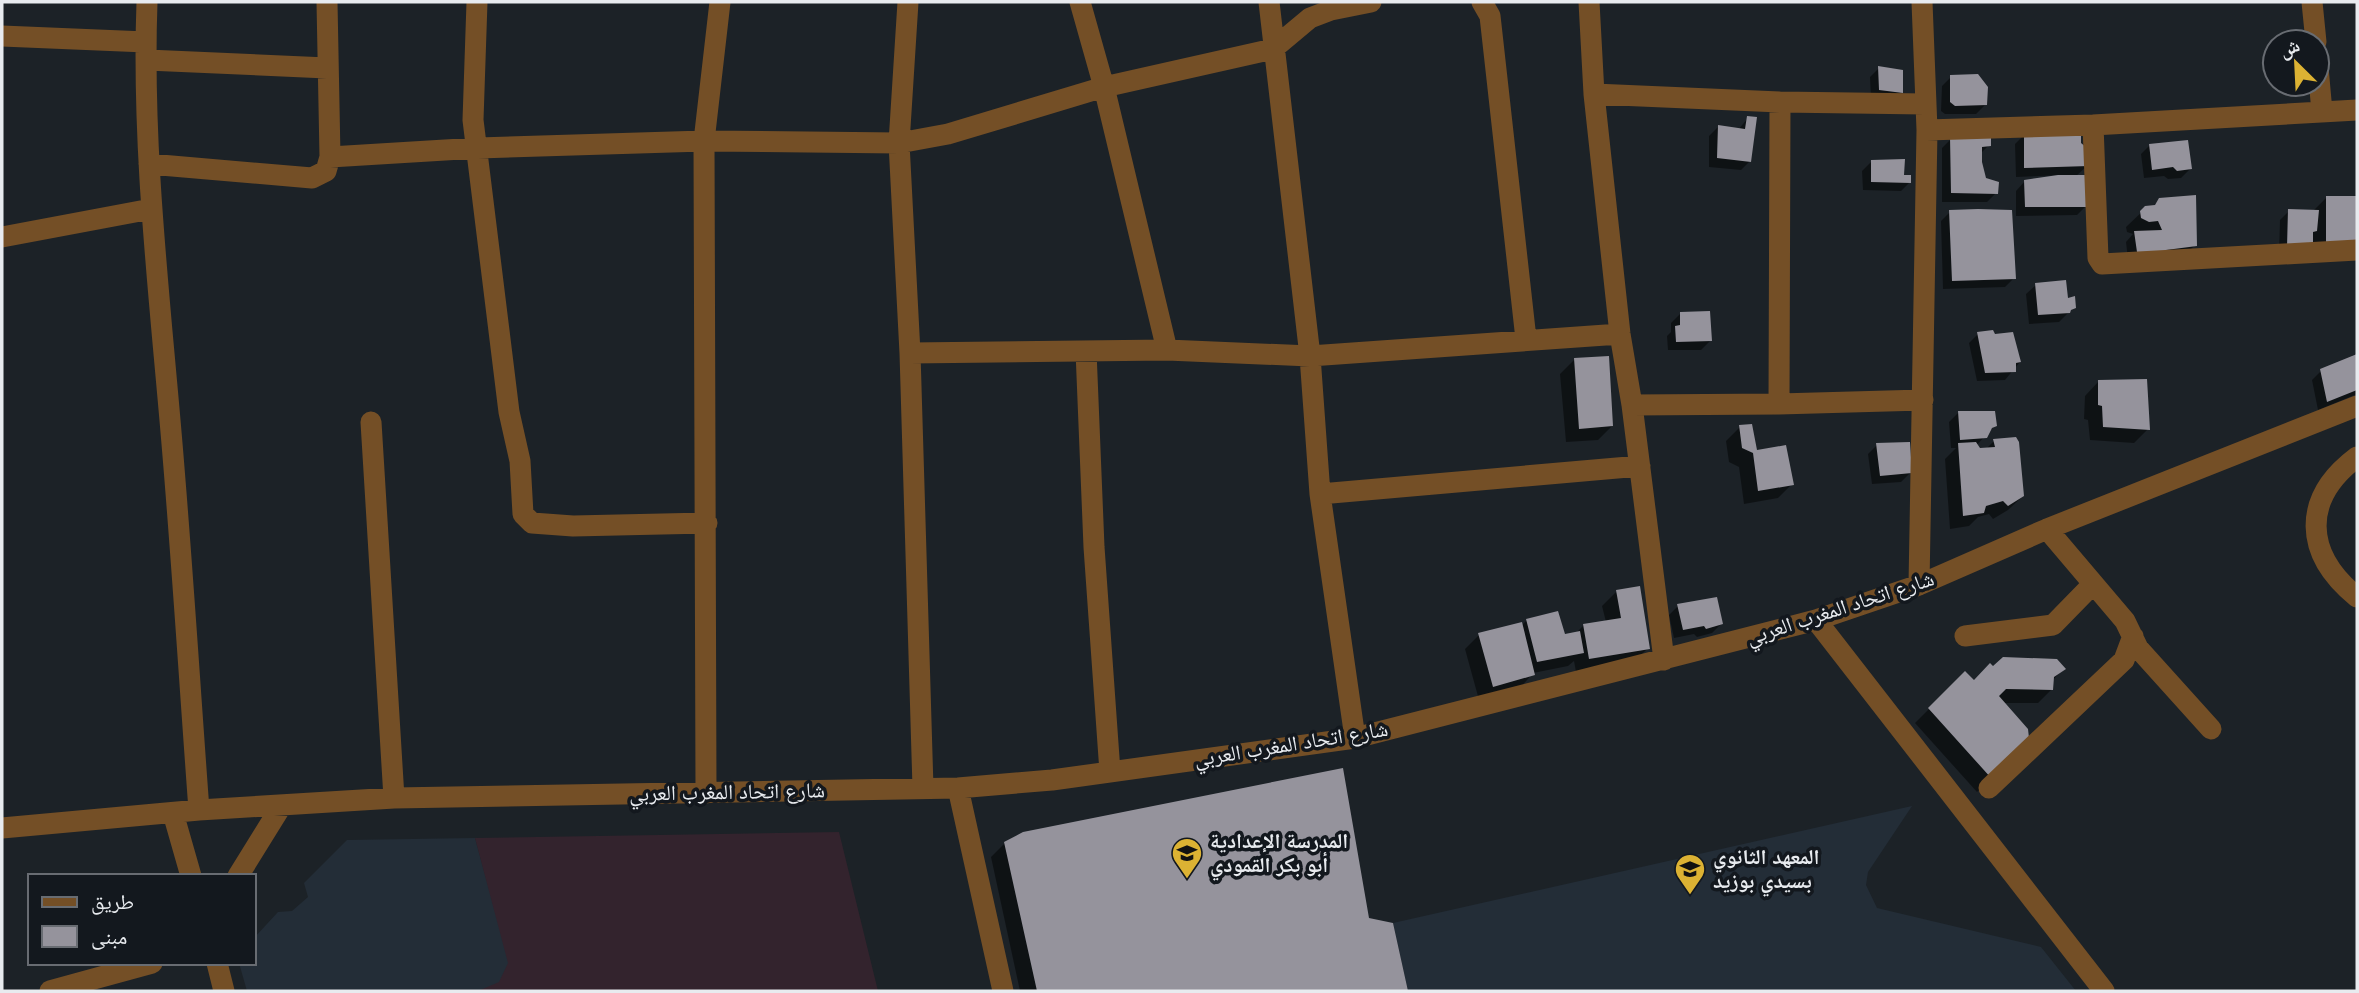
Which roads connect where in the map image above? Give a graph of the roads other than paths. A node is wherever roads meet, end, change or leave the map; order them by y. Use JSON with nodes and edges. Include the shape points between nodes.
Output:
{"nodes":[{"id":1,"x":147,"y":2,"type":"edge"},
{"id":2,"x":327,"y":2,"type":"edge"},
{"id":3,"x":477,"y":2,"type":"edge"},
{"id":4,"x":720,"y":2,"type":"edge"},
{"id":5,"x":908,"y":2,"type":"edge"},
{"id":6,"x":1080,"y":2,"type":"edge"},
{"id":7,"x":1269,"y":2,"type":"edge"},
{"id":8,"x":1371,"y":2,"type":"edge"},
{"id":9,"x":1482,"y":2,"type":"edge"},
{"id":10,"x":1589,"y":2,"type":"edge"},
{"id":11,"x":1922,"y":2,"type":"edge"},
{"id":12,"x":2312,"y":2,"type":"edge"},
{"id":13,"x":2315,"y":28,"type":"edge"},
{"id":14,"x":2,"y":37,"type":"edge"},
{"id":15,"x":1273,"y":49,"type":"junction"},
{"id":16,"x":146,"y":51,"type":"junction"},
{"id":17,"x":327,"y":68,"type":"junction"},
{"id":18,"x":1104,"y":88,"type":"junction"},
{"id":19,"x":1594,"y":94,"type":"junction"},
{"id":20,"x":2321,"y":98,"type":"edge"},
{"id":21,"x":1780,"y":102,"type":"junction"},
{"id":22,"x":1925,"y":104,"type":"junction"},
{"id":23,"x":2357,"y":110,"type":"edge"},
{"id":24,"x":2322,"y":112,"type":"junction"},
{"id":25,"x":2093,"y":125,"type":"junction"},
{"id":26,"x":1927,"y":130,"type":"junction"},
{"id":27,"x":704,"y":141,"type":"junction"},
{"id":28,"x":900,"y":143,"type":"junction"},
{"id":29,"x":478,"y":148,"type":"junction"},
{"id":30,"x":330,"y":157,"type":"junction"},
{"id":31,"x":149,"y":163,"type":"junction"},
{"id":32,"x":152,"y":209,"type":"junction"},
{"id":33,"x":2,"y":237,"type":"edge"},
{"id":34,"x":2357,"y":250,"type":"edge"},
{"id":35,"x":1620,"y":334,"type":"junction"},
{"id":36,"x":1526,"y":340,"type":"junction"},
{"id":37,"x":1167,"y":350,"type":"junction"},
{"id":38,"x":1086,"y":351,"type":"junction"},
{"id":39,"x":910,"y":353,"type":"junction"},
{"id":40,"x":1310,"y":356,"type":"junction"},
{"id":41,"x":1923,"y":400,"type":"junction"},
{"id":42,"x":1779,"y":404,"type":"junction"},
{"id":43,"x":1632,"y":405,"type":"junction"},
{"id":44,"x":2357,"y":406,"type":"edge"},
{"id":45,"x":371,"y":422,"type":"dead end"},
{"id":46,"x":2357,"y":457,"type":"edge"},
{"id":47,"x":1640,"y":466,"type":"junction"},
{"id":48,"x":1320,"y":494,"type":"junction"},
{"id":49,"x":707,"y":523,"type":"junction"},
{"id":50,"x":2047,"y":529,"type":"junction"},
{"id":51,"x":2094,"y":584,"type":"junction"},
{"id":52,"x":1919,"y":585,"type":"junction"},
{"id":53,"x":2357,"y":597,"type":"edge"},
{"id":54,"x":1816,"y":621,"type":"junction"},
{"id":55,"x":1965,"y":636,"type":"dead end"},
{"id":56,"x":2133,"y":636,"type":"junction"},
{"id":57,"x":1664,"y":660,"type":"junction"},
{"id":58,"x":2211,"y":729,"type":"dead end"},
{"id":59,"x":1355,"y":738,"type":"junction"},
{"id":60,"x":1110,"y":772,"type":"junction"},
{"id":61,"x":923,"y":788,"type":"junction"},
{"id":62,"x":958,"y":788,"type":"junction"},
{"id":63,"x":1989,"y":788,"type":"dead end"},
{"id":64,"x":706,"y":793,"type":"junction"},
{"id":65,"x":394,"y":798,"type":"junction"},
{"id":66,"x":282,"y":805,"type":"junction"},
{"id":67,"x":200,"y":810,"type":"junction"},
{"id":68,"x":173,"y":813,"type":"junction"},
{"id":69,"x":2,"y":828,"type":"edge"},
{"id":70,"x":190,"y":874,"type":"edge"},
{"id":71,"x":239,"y":874,"type":"edge"},
{"id":72,"x":145,"y":965,"type":"edge"},
{"id":73,"x":218,"y":965,"type":"edge"},
{"id":74,"x":50,"y":991,"type":"edge"},
{"id":75,"x":225,"y":991,"type":"edge"},
{"id":76,"x":1003,"y":991,"type":"edge"},
{"id":77,"x":2104,"y":991,"type":"edge"}],
"edges":[{"from":1,"to":16,"type":"street"},
{"from":2,"to":17,"type":"street"},
{"from":3,"to":29,"type":"street","via":[[474,120]]},
{"from":4,"to":27,"type":"street"},
{"from":5,"to":28,"type":"street"},
{"from":6,"to":18,"type":"street"},
{"from":7,"to":15,"type":"street"},
{"from":8,"to":15,"type":"street","via":[[1310,18]]},
{"from":9,"to":36,"type":"street","via":[[1490,16]]},
{"from":10,"to":19,"type":"street"},
{"from":11,"to":22,"type":"street"},
{"from":12,"to":13,"type":"street"},
{"from":14,"to":16,"type":"street"},
{"from":15,"to":18,"type":"street"},
{"from":15,"to":40,"type":"street"},
{"from":16,"to":17,"type":"street"},
{"from":16,"to":31,"type":"street"},
{"from":17,"to":30,"type":"street"},
{"from":18,"to":28,"type":"street","via":[[948,134]]},
{"from":18,"to":37,"type":"street"},
{"from":19,"to":21,"type":"street"},
{"from":19,"to":35,"type":"street"},
{"from":20,"to":24,"type":"street"},
{"from":21,"to":22,"type":"street"},
{"from":21,"to":42,"type":"street"},
{"from":22,"to":26,"type":"street"},
{"from":23,"to":24,"type":"street"},
{"from":24,"to":25,"type":"street"},
{"from":25,"to":26,"type":"street"},
{"from":25,"to":34,"type":"street","via":[[2098,258],[2102,264]]},
{"from":26,"to":41,"type":"street"},
{"from":27,"to":28,"type":"street"},
{"from":27,"to":29,"type":"street"},
{"from":27,"to":49,"type":"street"},
{"from":28,"to":39,"type":"street"},
{"from":29,"to":30,"type":"street"},
{"from":29,"to":49,"type":"street","via":[[525,518],[538,524],[573,526]]},
{"from":30,"to":31,"type":"street","via":[[326,171],[312,178]]},
{"from":31,"to":32,"type":"street"},
{"from":32,"to":33,"type":"street"},
{"from":32,"to":67,"type":"street"},
{"from":35,"to":36,"type":"street"},
{"from":35,"to":43,"type":"street"},
{"from":36,"to":40,"type":"street"},
{"from":37,"to":38,"type":"street"},
{"from":37,"to":40,"type":"street"},
{"from":38,"to":39,"type":"street"},
{"from":38,"to":60,"type":"street"},
{"from":39,"to":61,"type":"street"},
{"from":40,"to":48,"type":"street"},
{"from":41,"to":42,"type":"street"},
{"from":41,"to":52,"type":"street"},
{"from":42,"to":43,"type":"street"},
{"from":43,"to":47,"type":"street"},
{"from":44,"to":50,"type":"street","name":"شارع اتحاد المغرب العربي"},
{"from":45,"to":65,"type":"street"},
{"from":46,"to":53,"type":"street","via":[[2328,485],[2316,512],[2318,542],[2326,563]]},
{"from":47,"to":48,"type":"street"},
{"from":47,"to":57,"type":"street"},
{"from":48,"to":59,"type":"street"},
{"from":49,"to":64,"type":"street"},
{"from":50,"to":51,"type":"street"},
{"from":50,"to":52,"type":"street","name":"شارع اتحاد المغرب العربي"},
{"from":51,"to":55,"type":"street","via":[[2053,625]]},
{"from":51,"to":56,"type":"street"},
{"from":52,"to":54,"type":"street","name":"شارع اتحاد المغرب العربي"},
{"from":54,"to":57,"type":"street","name":"شارع اتحاد المغرب العربي"},
{"from":54,"to":77,"type":"street"},
{"from":56,"to":58,"type":"street","via":[[2138,648]]},
{"from":56,"to":63,"type":"street","via":[[2124,660]]},
{"from":57,"to":59,"type":"street","name":"شارع اتحاد المغرب العربي"},
{"from":59,"to":60,"type":"street","name":"شارع اتحاد المغرب العربي"},
{"from":60,"to":62,"type":"street","name":"شارع اتحاد المغرب العربي"},
{"from":61,"to":62,"type":"street","name":"شارع اتحاد المغرب العربي"},
{"from":61,"to":64,"type":"street","name":"شارع اتحاد المغرب العربي"},
{"from":62,"to":76,"type":"street"},
{"from":64,"to":65,"type":"street","name":"شارع اتحاد المغرب العربي"},
{"from":65,"to":66,"type":"street","name":"شارع اتحاد المغرب العربي"},
{"from":66,"to":67,"type":"street","name":"شارع اتحاد المغرب العربي"},
{"from":66,"to":71,"type":"street"},
{"from":67,"to":68,"type":"street","name":"شارع اتحاد المغرب العربي"},
{"from":68,"to":69,"type":"street","name":"شارع اتحاد المغرب العربي"},
{"from":68,"to":70,"type":"street"},
{"from":72,"to":74,"type":"street"},
{"from":73,"to":75,"type":"street"}]}
